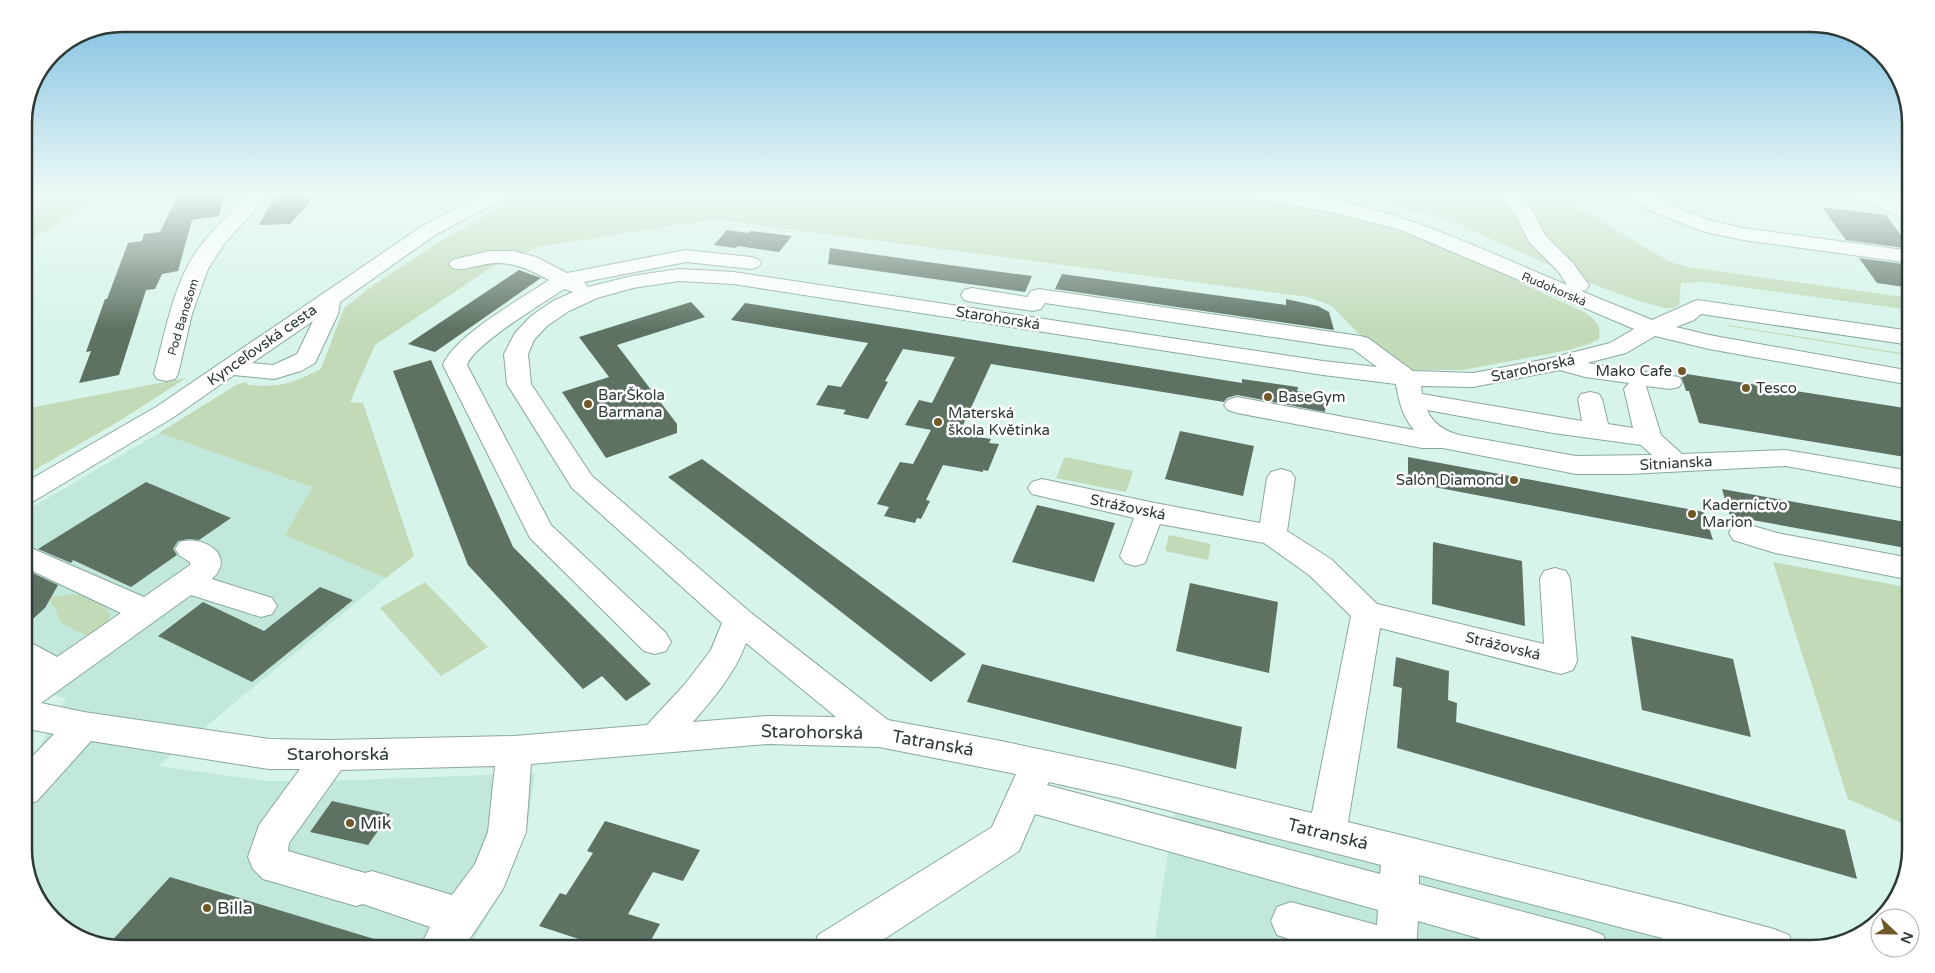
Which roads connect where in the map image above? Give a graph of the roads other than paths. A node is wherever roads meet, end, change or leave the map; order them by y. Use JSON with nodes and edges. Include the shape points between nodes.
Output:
{"nodes":[{"id":1,"x":218,"y":238,"type":"edge"},
{"id":2,"x":417,"y":238,"type":"edge"},
{"id":3,"x":1440,"y":238,"type":"edge"},
{"id":4,"x":1473,"y":238,"type":"edge"},
{"id":5,"x":1536,"y":238,"type":"edge"},
{"id":6,"x":1775,"y":238,"type":"edge"},
{"id":7,"x":727,"y":251,"type":"dead end"},
{"id":8,"x":1902,"y":256,"type":"edge"},
{"id":9,"x":459,"y":264,"type":"dead end"},
{"id":10,"x":760,"y":273,"type":"junction"},
{"id":11,"x":563,"y":280,"type":"junction"},
{"id":12,"x":1578,"y":285,"type":"junction"},
{"id":13,"x":589,"y":293,"type":"junction"},
{"id":14,"x":329,"y":298,"type":"junction"},
{"id":15,"x":1662,"y":324,"type":"junction"},
{"id":16,"x":1902,"y":337,"type":"edge"},
{"id":17,"x":1902,"y":361,"type":"edge"},
{"id":18,"x":1561,"y":362,"type":"junction"},
{"id":19,"x":231,"y":368,"type":"junction"},
{"id":20,"x":166,"y":374,"type":"dead end"},
{"id":21,"x":1902,"y":376,"type":"edge"},
{"id":22,"x":1670,"y":382,"type":"dead end"},
{"id":23,"x":1408,"y":389,"type":"junction"},
{"id":24,"x":1636,"y":389,"type":"dead end"},
{"id":25,"x":1590,"y":399,"type":"dead end"},
{"id":26,"x":1237,"y":405,"type":"dead end"},
{"id":27,"x":1597,"y":431,"type":"junction"},
{"id":28,"x":1649,"y":438,"type":"junction"},
{"id":29,"x":1442,"y":440,"type":"junction"},
{"id":30,"x":1675,"y":462,"type":"junction"},
{"id":31,"x":1281,"y":478,"type":"dead end"},
{"id":32,"x":1902,"y":478,"type":"edge"},
{"id":33,"x":1042,"y":488,"type":"dead end"},
{"id":34,"x":33,"y":490,"type":"edge"},
{"id":35,"x":1150,"y":512,"type":"junction"},
{"id":36,"x":1743,"y":533,"type":"dead end"},
{"id":37,"x":1272,"y":535,"type":"junction"},
{"id":38,"x":190,"y":549,"type":"dead end"},
{"id":39,"x":1135,"y":556,"type":"dead end"},
{"id":40,"x":33,"y":559,"type":"edge"},
{"id":41,"x":1902,"y":567,"type":"edge"},
{"id":42,"x":1555,"y":579,"type":"dead end"},
{"id":43,"x":186,"y":582,"type":"junction"},
{"id":44,"x":261,"y":606,"type":"dead end"},
{"id":45,"x":146,"y":611,"type":"junction"},
{"id":46,"x":1367,"y":613,"type":"junction"},
{"id":47,"x":738,"y":620,"type":"junction"},
{"id":48,"x":655,"y":642,"type":"dead end"},
{"id":49,"x":33,"y":659,"type":"edge"},
{"id":50,"x":58,"y":673,"type":"junction"},
{"id":51,"x":33,"y":691,"type":"edge"},
{"id":52,"x":33,"y":716,"type":"edge"},
{"id":53,"x":84,"y":726,"type":"junction"},
{"id":54,"x":878,"y":733,"type":"junction"},
{"id":55,"x":656,"y":740,"type":"junction"},
{"id":56,"x":514,"y":752,"type":"junction"},
{"id":57,"x":331,"y":755,"type":"junction"},
{"id":58,"x":33,"y":780,"type":"edge"},
{"id":59,"x":1040,"y":782,"type":"junction"},
{"id":60,"x":1285,"y":823,"type":"junction"},
{"id":61,"x":1327,"y":833,"type":"junction"},
{"id":62,"x":1401,"y":852,"type":"junction"},
{"id":63,"x":1280,"y":864,"type":"junction"},
{"id":64,"x":1399,"y":897,"type":"junction"},
{"id":65,"x":460,"y":918,"type":"junction"},
{"id":66,"x":1291,"y":921,"type":"dead end"},
{"id":67,"x":1682,"y":936,"type":"edge"},
{"id":68,"x":445,"y":940,"type":"edge"},
{"id":69,"x":847,"y":940,"type":"edge"},
{"id":70,"x":1358,"y":940,"type":"edge"},
{"id":71,"x":1397,"y":940,"type":"edge"},
{"id":72,"x":1555,"y":940,"type":"edge"},
{"id":73,"x":1710,"y":940,"type":"edge"}],
"edges":[{"from":1,"to":20,"type":"street","name":"Pod Banošom","via":[[204,257],[185,304]]},
{"from":2,"to":14,"type":"street","name":"Kynceľovská cesta"},
{"from":3,"to":15,"type":"street","name":"Rudohorská"},
{"from":4,"to":12,"type":"street","name":"Rudohorská"},
{"from":5,"to":12,"type":"street","name":"Rudohorská","via":[[1566,267]]},
{"from":6,"to":8,"type":"street"},
{"from":7,"to":10,"type":"street","via":[[759,256]]},
{"from":9,"to":11,"type":"street","via":[[503,256],[520,259]]},
{"from":10,"to":11,"type":"street","via":[[710,257],[686,256]]},
{"from":10,"to":13,"type":"street","name":"Starohorská","via":[[732,278],[679,276],[632,282]]},
{"from":10,"to":23,"type":"street","name":"Starohorská","via":[[1323,368]]},
{"from":10,"to":23,"type":"street","via":[[1033,304],[1039,296],[1360,343]]},
{"from":11,"to":13,"type":"street"},
{"from":11,"to":48,"type":"street","via":[[473,342],[458,357],[455,365],[540,531]]},
{"from":12,"to":15,"type":"street","name":"Rudohorská"},
{"from":13,"to":47,"type":"street","name":"Starohorská","via":[[539,321],[524,338],[516,354],[519,384],[582,482]]},
{"from":14,"to":19,"type":"street","name":"Kynceľovská cesta"},
{"from":14,"to":19,"type":"street","via":[[327,314],[307,358],[274,372]]},
{"from":15,"to":16,"type":"street","name":"Starohorská","via":[[1686,315],[1696,307]]},
{"from":15,"to":17,"type":"street","name":"Rudohorská"},
{"from":15,"to":18,"type":"street","name":"Starohorská","via":[[1618,348]]},
{"from":15,"to":21,"type":"street","name":"Rudohorská","via":[[1709,342]]},
{"from":18,"to":22,"type":"street","via":[[1586,370]]},
{"from":18,"to":23,"type":"street","name":"Starohorská"},
{"from":19,"to":34,"type":"street","name":"Kynceľovská cesta","via":[[126,436]]},
{"from":23,"to":27,"type":"street","via":[[1553,425]]},
{"from":23,"to":29,"type":"street","via":[[1418,419],[1429,433]]},
{"from":24,"to":28,"type":"street"},
{"from":25,"to":27,"type":"street"},
{"from":26,"to":29,"type":"street","via":[[1422,440]]},
{"from":27,"to":28,"type":"street"},
{"from":28,"to":30,"type":"street"},
{"from":29,"to":30,"type":"street","name":"Sitnianska","via":[[1576,465],[1629,466]]},
{"from":30,"to":32,"type":"street","name":"Sitnianska","via":[[1786,458]]},
{"from":31,"to":37,"type":"street"},
{"from":33,"to":35,"type":"street","name":"Strážovská"},
{"from":35,"to":37,"type":"street","name":"Strážovská"},
{"from":35,"to":39,"type":"street"},
{"from":36,"to":41,"type":"street","via":[[1775,543]]},
{"from":37,"to":46,"type":"street","name":"Strážovská","via":[[1320,568]]},
{"from":38,"to":43,"type":"street","via":[[206,557],[204,570]]},
{"from":40,"to":45,"type":"street"},
{"from":42,"to":46,"type":"street","name":"Strážovská","via":[[1561,660]]},
{"from":43,"to":44,"type":"street"},
{"from":43,"to":45,"type":"street"},
{"from":45,"to":50,"type":"street"},
{"from":46,"to":61,"type":"street"},
{"from":47,"to":54,"type":"street","name":"Starohorská"},
{"from":47,"to":55,"type":"street","via":[[725,656]]},
{"from":49,"to":50,"type":"street"},
{"from":50,"to":51,"type":"street"},
{"from":52,"to":53,"type":"street","name":"Starohorská"},
{"from":53,"to":57,"type":"street","name":"Starohorská","via":[[269,754]]},
{"from":53,"to":58,"type":"street"},
{"from":54,"to":55,"type":"street","name":"Starohorská","via":[[768,730]]},
{"from":54,"to":59,"type":"street","name":"Tatranská"},
{"from":55,"to":56,"type":"street","name":"Starohorská"},
{"from":56,"to":57,"type":"street","name":"Starohorská"},
{"from":56,"to":65,"type":"street","via":[[507,832],[489,876]]},
{"from":57,"to":65,"type":"street","via":[[272,837],[268,857],[277,866]]},
{"from":59,"to":60,"type":"street","name":"Tatranská","via":[[1120,782]]},
{"from":59,"to":63,"type":"street"},
{"from":59,"to":69,"type":"street","via":[[1006,839]]},
{"from":60,"to":61,"type":"street","name":"Tatranská"},
{"from":60,"to":63,"type":"street"},
{"from":61,"to":62,"type":"street","name":"Tatranská"},
{"from":62,"to":64,"type":"street"},
{"from":62,"to":67,"type":"street","name":"Tatranská"},
{"from":63,"to":64,"type":"street"},
{"from":64,"to":71,"type":"street"},
{"from":64,"to":72,"type":"street"},
{"from":65,"to":68,"type":"street"},
{"from":66,"to":70,"type":"street"},
{"from":67,"to":73,"type":"street","name":"Tatranská"}]}
